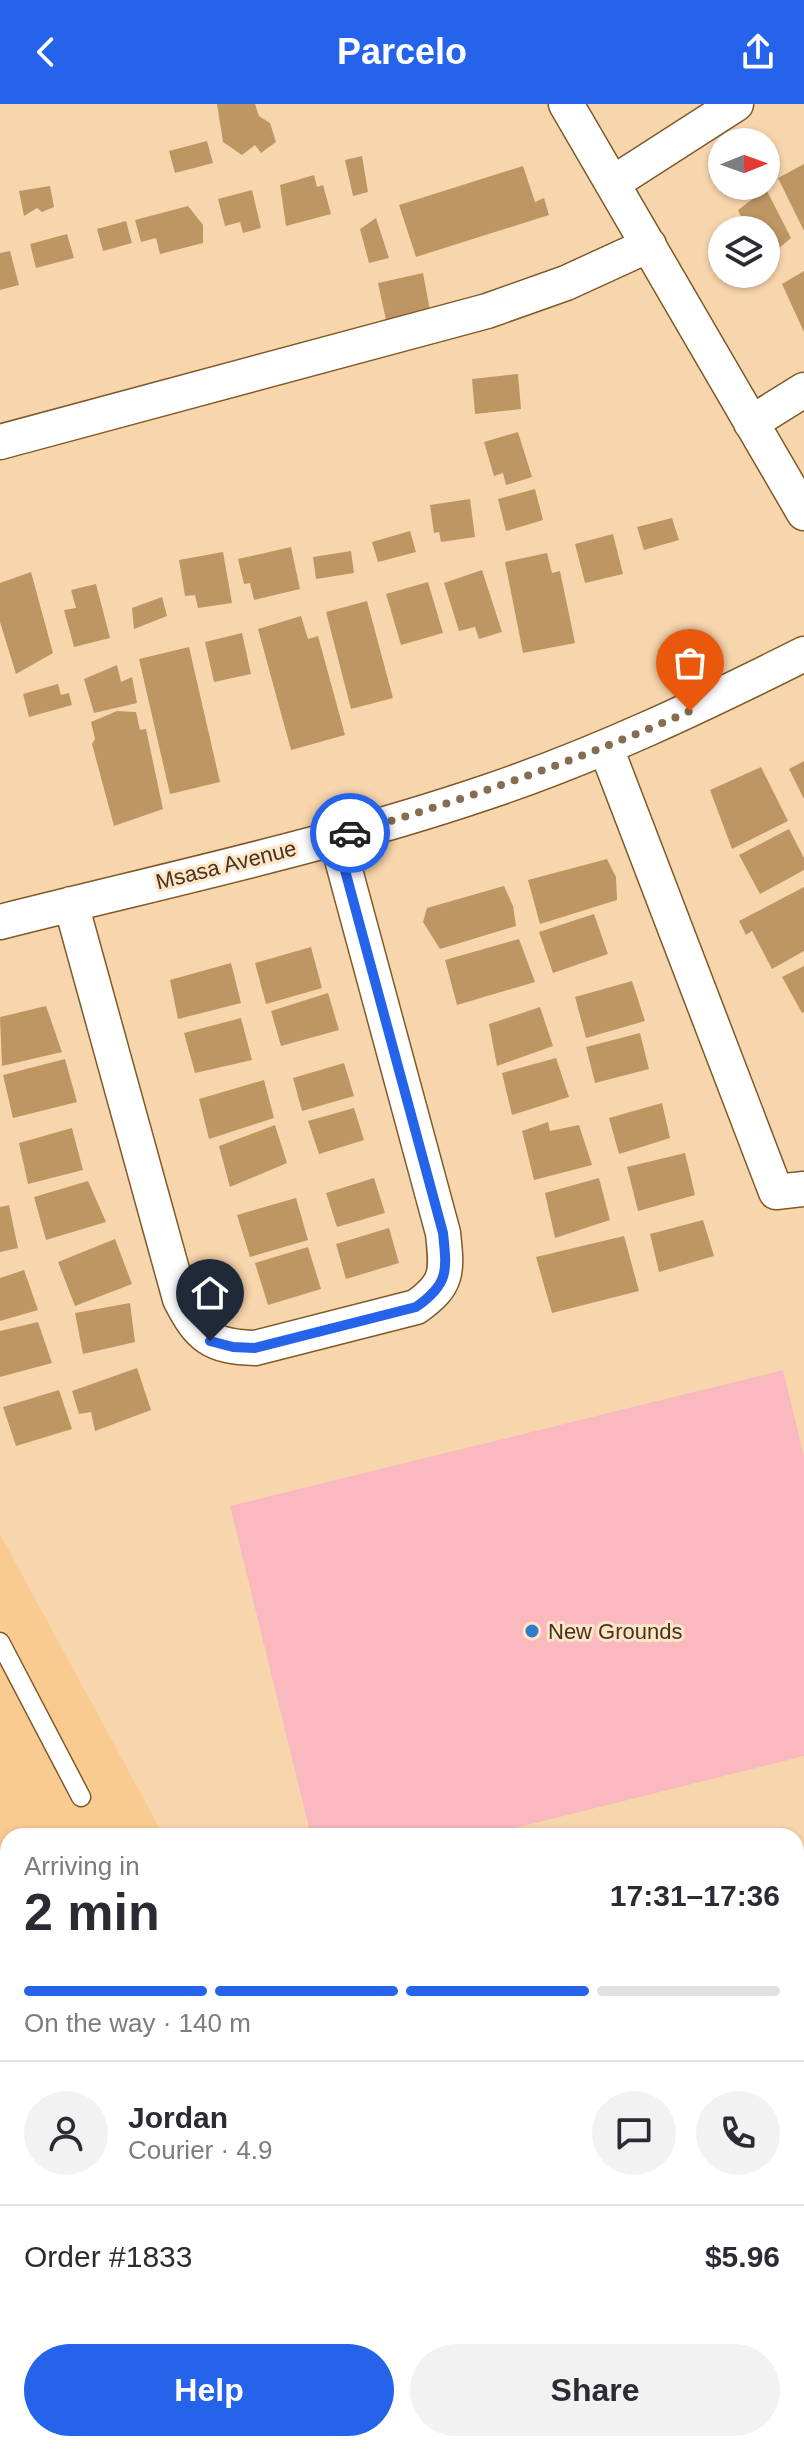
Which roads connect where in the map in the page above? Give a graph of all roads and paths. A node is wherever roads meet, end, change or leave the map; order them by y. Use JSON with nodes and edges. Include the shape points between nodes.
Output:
{"nodes":[{"id":1,"x":566,"y":104,"type":"edge"},
{"id":2,"x":736,"y":104,"type":"edge"},
{"id":3,"x":613,"y":183,"type":"junction"},
{"id":4,"x":649,"y":245,"type":"junction"},
{"id":5,"x":804,"y":390,"type":"edge"},
{"id":6,"x":751,"y":423,"type":"junction"},
{"id":7,"x":0,"y":442,"type":"edge"},
{"id":8,"x":804,"y":513,"type":"edge"},
{"id":9,"x":804,"y":654,"type":"edge"},
{"id":10,"x":606,"y":748,"type":"junction"},
{"id":11,"x":336,"y":837,"type":"junction"},
{"id":12,"x":71,"y":904,"type":"junction"},
{"id":13,"x":0,"y":922,"type":"edge"},
{"id":14,"x":804,"y":1189,"type":"edge"},
{"id":15,"x":0,"y":1642,"type":"edge"},
{"id":16,"x":81,"y":1797,"type":"dead end"}],
"edges":[{"from":1,"to":3,"type":"street"},
{"from":2,"to":3,"type":"street"},
{"from":3,"to":4,"type":"street"},
{"from":4,"to":6,"type":"street"},
{"from":4,"to":7,"type":"street","via":[[487,311]]},
{"from":5,"to":6,"type":"street"},
{"from":6,"to":8,"type":"street"},
{"from":9,"to":10,"type":"street","name":"Msasa Avenue"},
{"from":10,"to":11,"type":"street","name":"Msasa Avenue","via":[[486,793]]},
{"from":10,"to":14,"type":"street","via":[[776,1192]]},
{"from":11,"to":12,"type":"street","name":"Msasa Avenue"},
{"from":11,"to":12,"type":"street","via":[[443,1233],[444,1275],[438,1292],[416,1307],[285,1341],[233,1347],[210,1341],[191,1322],[180,1299]]},
{"from":12,"to":13,"type":"street","name":"Msasa Avenue"},
{"from":15,"to":16,"type":"lane"}]}
